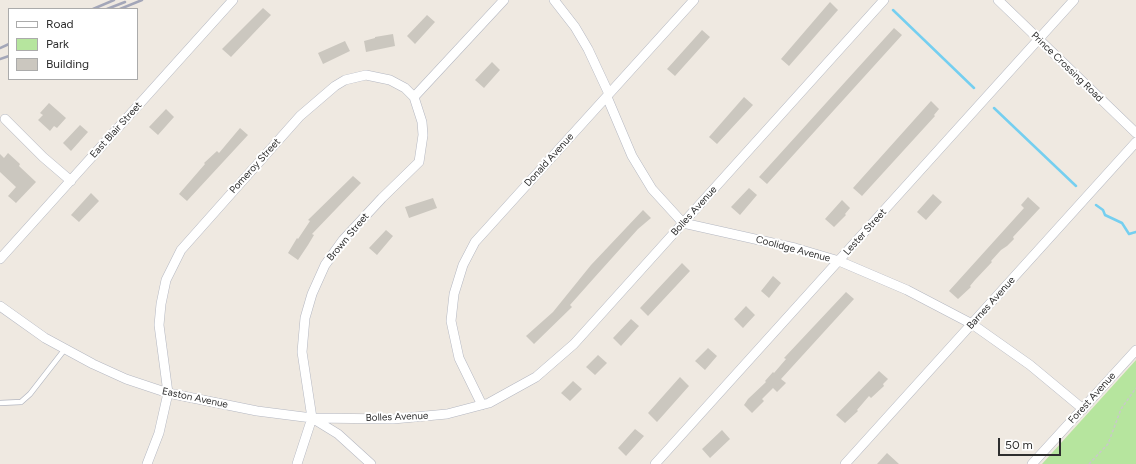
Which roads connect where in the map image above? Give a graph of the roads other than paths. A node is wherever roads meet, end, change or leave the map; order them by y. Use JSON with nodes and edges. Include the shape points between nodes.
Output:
{"nodes":[{"id":1,"x":233,"y":0,"type":"edge"},
{"id":2,"x":504,"y":0,"type":"edge"},
{"id":3,"x":554,"y":0,"type":"edge"},
{"id":4,"x":694,"y":0,"type":"edge"},
{"id":5,"x":884,"y":0,"type":"edge"},
{"id":6,"x":998,"y":0,"type":"edge"},
{"id":7,"x":1074,"y":0,"type":"edge"},
{"id":8,"x":1039,"y":40,"type":"junction"},
{"id":9,"x":608,"y":96,"type":"junction"},
{"id":10,"x":414,"y":97,"type":"junction"},
{"id":11,"x":5,"y":119,"type":"dead end"},
{"id":12,"x":1136,"y":133,"type":"edge"},
{"id":13,"x":1136,"y":142,"type":"edge"},
{"id":14,"x":71,"y":181,"type":"junction"},
{"id":15,"x":683,"y":223,"type":"junction"},
{"id":16,"x":0,"y":259,"type":"edge"},
{"id":17,"x":839,"y":261,"type":"junction"},
{"id":18,"x":0,"y":306,"type":"edge"},
{"id":19,"x":972,"y":324,"type":"junction"},
{"id":20,"x":65,"y":349,"type":"junction"},
{"id":21,"x":1136,"y":350,"type":"edge"},
{"id":22,"x":168,"y":393,"type":"junction"},
{"id":23,"x":0,"y":403,"type":"edge"},
{"id":24,"x":485,"y":404,"type":"junction"},
{"id":25,"x":1083,"y":408,"type":"junction"},
{"id":26,"x":312,"y":418,"type":"junction"},
{"id":27,"x":147,"y":464,"type":"edge"},
{"id":28,"x":297,"y":464,"type":"edge"},
{"id":29,"x":370,"y":464,"type":"edge"},
{"id":30,"x":655,"y":464,"type":"edge"},
{"id":31,"x":845,"y":464,"type":"edge"},
{"id":32,"x":1032,"y":464,"type":"edge"}],
"edges":[{"from":1,"to":14,"type":"street","name":"East Blair Street"},
{"from":2,"to":10,"type":"street"},
{"from":3,"to":9,"type":"street","via":[[588,49]]},
{"from":4,"to":9,"type":"street","name":"Donald Avenue"},
{"from":5,"to":15,"type":"street","name":"Bolles Avenue"},
{"from":6,"to":8,"type":"street","name":"Prince Crossing Road"},
{"from":7,"to":8,"type":"street","name":"Lester Street"},
{"from":8,"to":12,"type":"street","name":"Prince Crossing Road"},
{"from":8,"to":17,"type":"street","name":"Lester Street"},
{"from":9,"to":15,"type":"street","via":[[632,156],[652,189]]},
{"from":9,"to":24,"type":"street","name":"Donald Avenue","via":[[475,242],[463,265],[454,294],[451,321],[463,368]]},
{"from":10,"to":22,"type":"street","name":"Pomeroy Street","via":[[405,88],[390,80],[366,75],[345,80],[335,86],[300,116],[191,237],[172,264],[160,304],[159,325]]},
{"from":10,"to":26,"type":"street","name":"Brown Street","via":[[422,122],[423,135],[419,162],[344,240],[325,265],[312,294],[305,318],[302,352]]},
{"from":11,"to":14,"type":"street"},
{"from":13,"to":19,"type":"street","name":"Barnes Avenue"},
{"from":14,"to":16,"type":"street","name":"East Blair Street"},
{"from":15,"to":17,"type":"street","name":"Coolidge Avenue","via":[[763,240]]},
{"from":15,"to":24,"type":"street","name":"Bolles Avenue","via":[[560,358],[523,386]]},
{"from":17,"to":19,"type":"street","name":"Coolidge Avenue","via":[[907,290]]},
{"from":17,"to":30,"type":"street","name":"Lester Street"},
{"from":18,"to":20,"type":"street","name":"Easton Avenue"},
{"from":19,"to":25,"type":"street","name":"Coolidge Avenue","via":[[1030,365]]},
{"from":19,"to":31,"type":"street","name":"Barnes Avenue"},
{"from":20,"to":22,"type":"street","name":"Easton Avenue","via":[[126,379]]},
{"from":20,"to":23,"type":"lane","via":[[21,402]]},
{"from":21,"to":25,"type":"street","name":"Forest Avenue"},
{"from":22,"to":26,"type":"street","name":"Easton Avenue","via":[[256,411]]},
{"from":22,"to":27,"type":"street","name":"Pomeroy Street","via":[[159,433]]},
{"from":24,"to":26,"type":"street","name":"Bolles Avenue","via":[[454,413],[422,418]]},
{"from":25,"to":32,"type":"street","name":"Forest Avenue"},
{"from":26,"to":28,"type":"street","name":"Brown Street"},
{"from":26,"to":29,"type":"street","name":"Easton Avenue","via":[[338,434]]}]}
